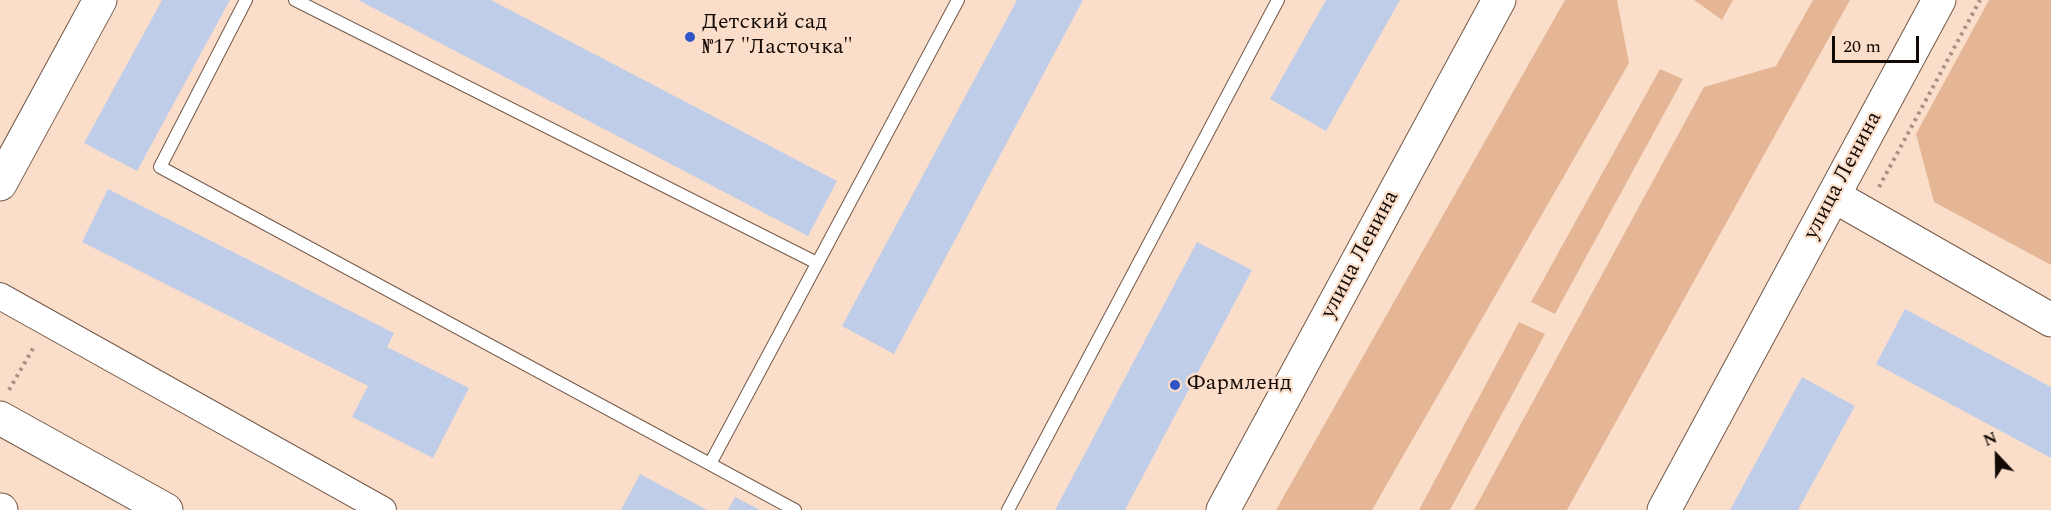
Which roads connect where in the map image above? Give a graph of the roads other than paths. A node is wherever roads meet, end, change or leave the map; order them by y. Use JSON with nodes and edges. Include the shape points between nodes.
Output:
{"nodes":[{"id":1,"x":100,"y":0,"type":"edge"},
{"id":2,"x":246,"y":0,"type":"edge"},
{"id":3,"x":295,"y":0,"type":"edge"},
{"id":4,"x":958,"y":0,"type":"edge"},
{"id":5,"x":1278,"y":0,"type":"edge"},
{"id":6,"x":1498,"y":0,"type":"edge"},
{"id":7,"x":1939,"y":0,"type":"edge"},
{"id":8,"x":0,"y":184,"type":"edge"},
{"id":9,"x":1834,"y":196,"type":"junction"},
{"id":10,"x":817,"y":263,"type":"junction"},
{"id":11,"x":0,"y":296,"type":"edge"},
{"id":12,"x":2051,"y":320,"type":"edge"},
{"id":13,"x":3,"y":408,"type":"edge"},
{"id":14,"x":710,"y":464,"type":"junction"},
{"id":15,"x":166,"y":510,"type":"edge"},
{"id":16,"x":383,"y":510,"type":"edge"},
{"id":17,"x":795,"y":510,"type":"edge"},
{"id":18,"x":1008,"y":510,"type":"edge"},
{"id":19,"x":1223,"y":510,"type":"edge"},
{"id":20,"x":1664,"y":510,"type":"edge"}],
"edges":[{"from":1,"to":8,"type":"main road"},
{"from":2,"to":14,"type":"lane","via":[[160,167]]},
{"from":3,"to":10,"type":"lane"},
{"from":4,"to":10,"type":"lane"},
{"from":5,"to":18,"type":"lane"},
{"from":6,"to":19,"type":"main road","name":"улица Ленина"},
{"from":7,"to":9,"type":"main road","name":"улица Ленина"},
{"from":9,"to":12,"type":"main road"},
{"from":9,"to":20,"type":"main road","name":"улица Ленина"},
{"from":10,"to":14,"type":"lane"},
{"from":11,"to":16,"type":"street"},
{"from":13,"to":15,"type":"main road"},
{"from":14,"to":17,"type":"lane"}]}
